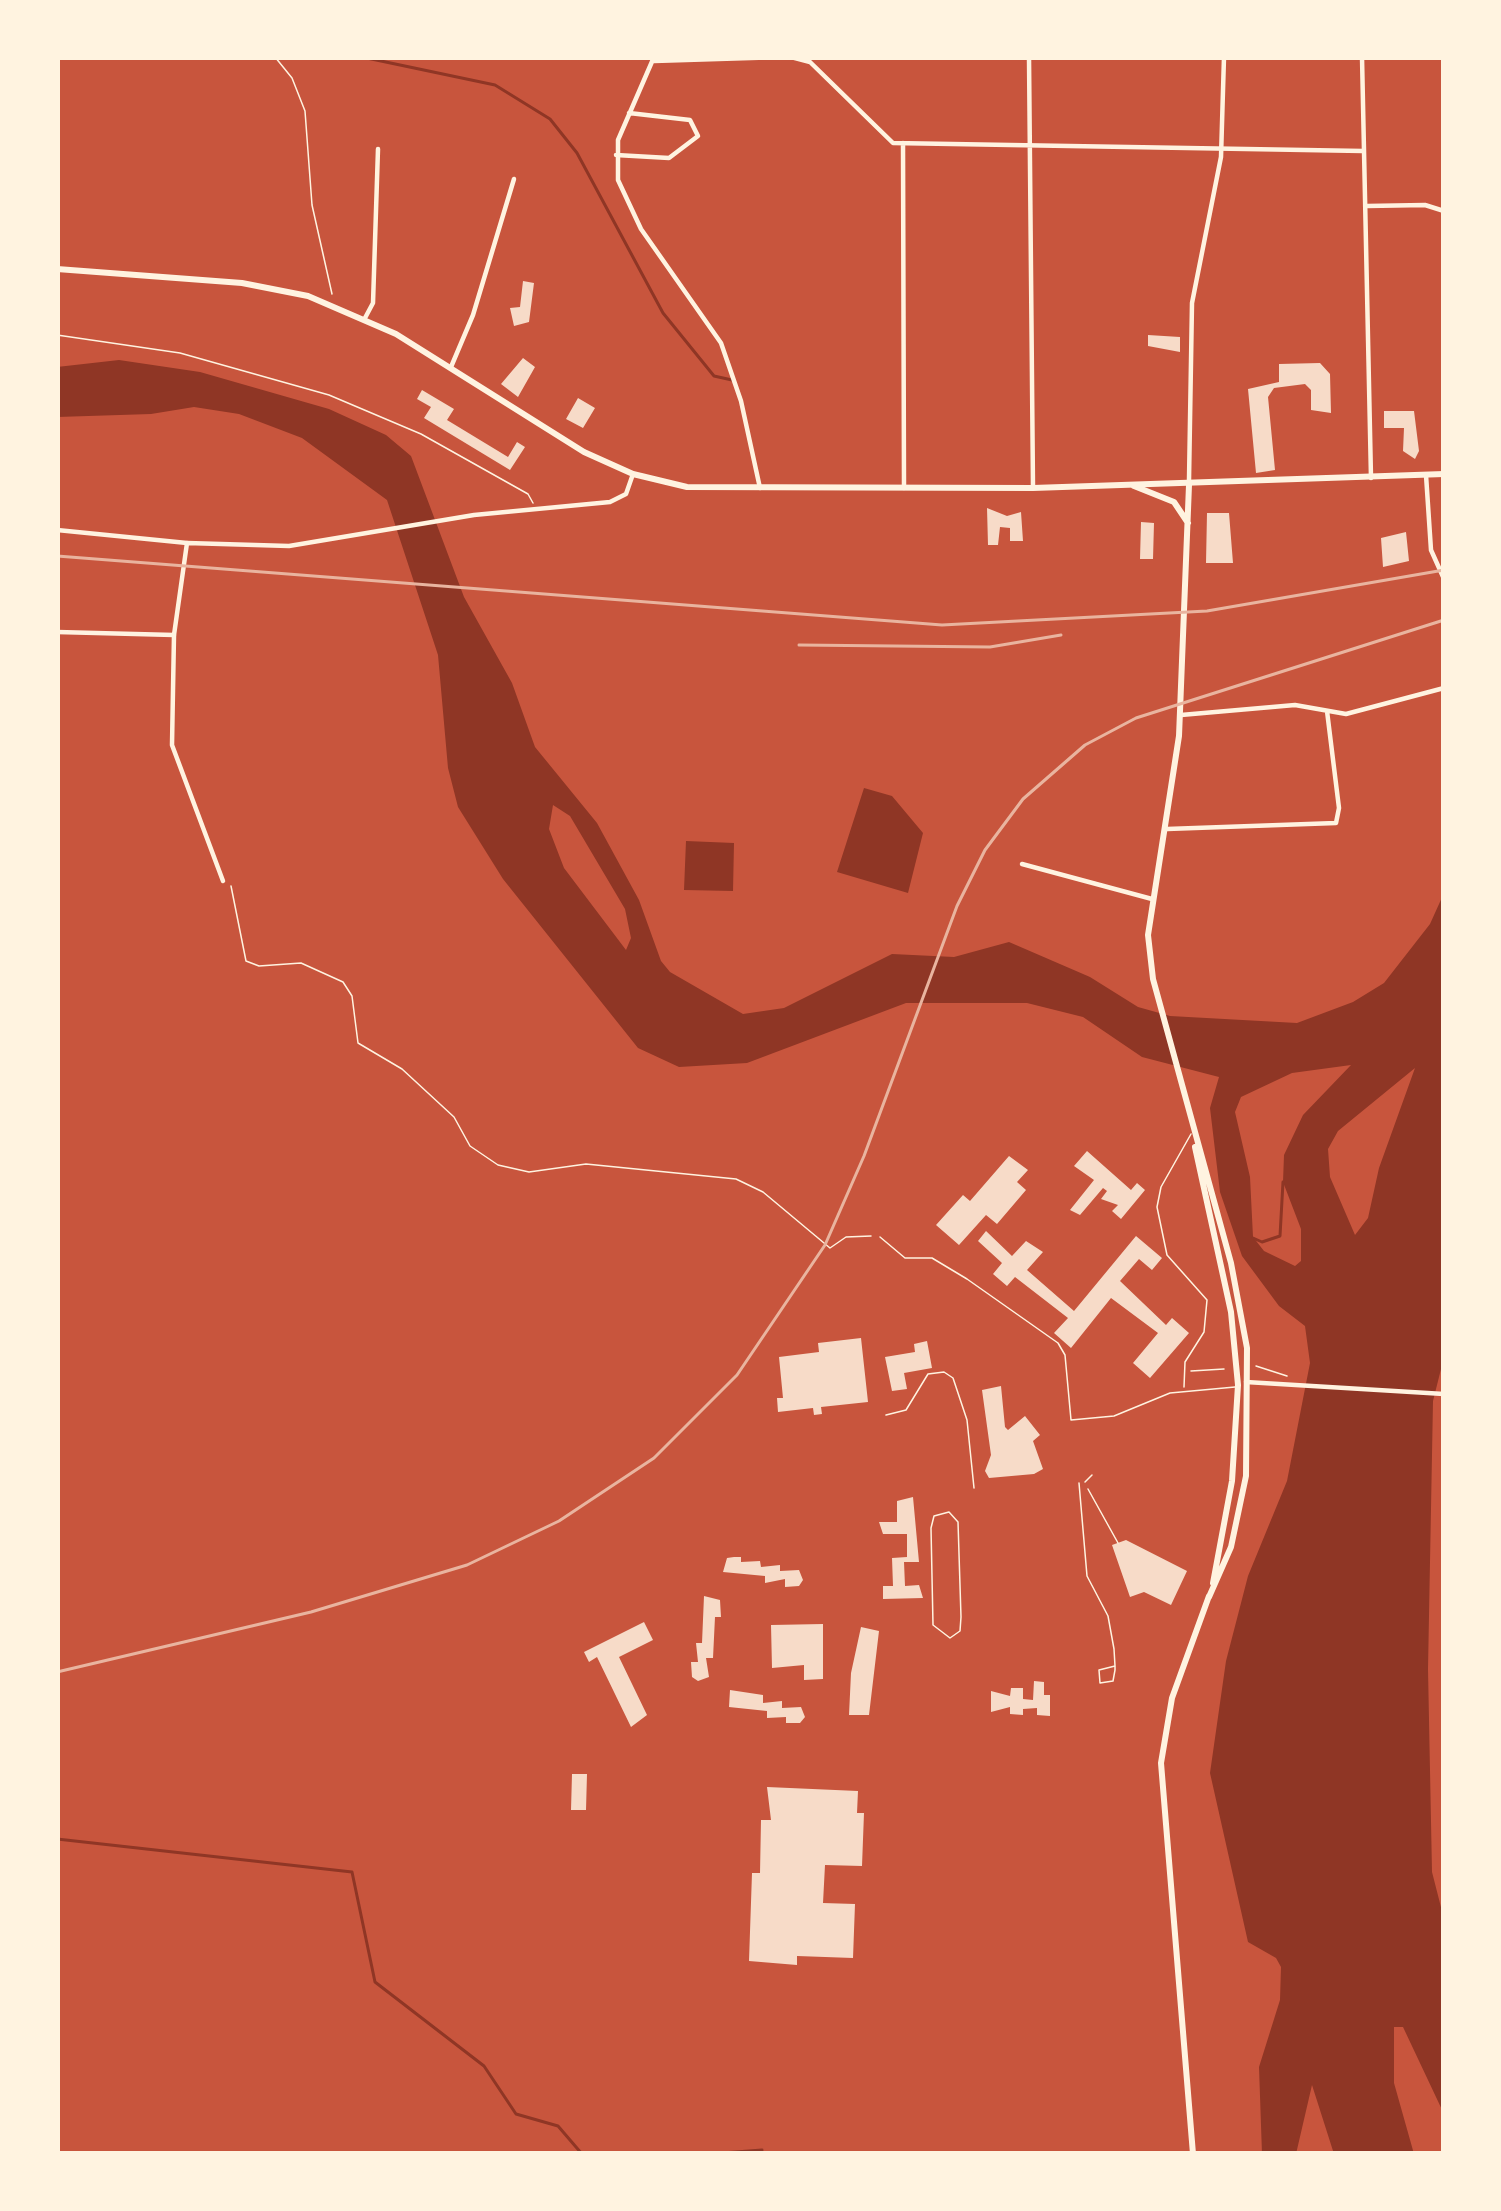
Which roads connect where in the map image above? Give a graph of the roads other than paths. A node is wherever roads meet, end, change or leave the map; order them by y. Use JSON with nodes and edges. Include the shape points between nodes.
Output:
{"nodes":[{"id":1,"x":787,"y":57,"type":"edge"},
{"id":2,"x":1029,"y":57,"type":"edge"},
{"id":3,"x":1224,"y":57,"type":"edge"},
{"id":4,"x":1362,"y":57,"type":"edge"},
{"id":5,"x":654,"y":59,"type":"edge"},
{"id":6,"x":716,"y":59,"type":"edge"},
{"id":7,"x":811,"y":59,"type":"edge"},
{"id":8,"x":628,"y":113,"type":"junction"},
{"id":9,"x":903,"y":143,"type":"junction"},
{"id":10,"x":1030,"y":143,"type":"junction"},
{"id":11,"x":1222,"y":147,"type":"junction"},
{"id":12,"x":378,"y":149,"type":"dead end"},
{"id":13,"x":1363,"y":151,"type":"junction"},
{"id":14,"x":616,"y":155,"type":"junction"},
{"id":15,"x":514,"y":179,"type":"dead end"},
{"id":16,"x":1365,"y":206,"type":"junction"},
{"id":17,"x":1444,"y":211,"type":"edge"},
{"id":18,"x":57,"y":269,"type":"edge"},
{"id":19,"x":365,"y":318,"type":"junction"},
{"id":20,"x":450,"y":368,"type":"junction"},
{"id":21,"x":633,"y":474,"type":"junction"},
{"id":22,"x":1444,"y":474,"type":"edge"},
{"id":23,"x":1426,"y":475,"type":"junction"},
{"id":24,"x":1371,"y":478,"type":"junction"},
{"id":25,"x":1189,"y":485,"type":"junction"},
{"id":26,"x":1134,"y":486,"type":"junction"},
{"id":27,"x":760,"y":488,"type":"junction"},
{"id":28,"x":904,"y":488,"type":"junction"},
{"id":29,"x":1033,"y":488,"type":"junction"},
{"id":30,"x":57,"y":530,"type":"edge"},
{"id":31,"x":1190,"y":531,"type":"junction"},
{"id":32,"x":187,"y":543,"type":"junction"},
{"id":33,"x":1444,"y":579,"type":"edge"},
{"id":34,"x":57,"y":632,"type":"edge"},
{"id":35,"x":174,"y":635,"type":"junction"},
{"id":36,"x":1444,"y":688,"type":"edge"},
{"id":37,"x":1327,"y":711,"type":"junction"},
{"id":38,"x":1181,"y":715,"type":"junction"},
{"id":39,"x":1167,"y":829,"type":"junction"},
{"id":40,"x":1022,"y":864,"type":"dead end"},
{"id":41,"x":223,"y":881,"type":"road end"},
{"id":42,"x":1152,"y":898,"type":"junction"},
{"id":43,"x":1193,"y":1134,"type":"junction"},
{"id":44,"x":880,"y":1237,"type":"road end"},
{"id":45,"x":1250,"y":1382,"type":"junction"},
{"id":46,"x":1238,"y":1385,"type":"junction"},
{"id":47,"x":1184,"y":1391,"type":"junction"},
{"id":48,"x":1444,"y":1394,"type":"edge"},
{"id":49,"x":886,"y":1415,"type":"dead end"},
{"id":50,"x":1079,"y":1483,"type":"dead end"},
{"id":51,"x":974,"y":1488,"type":"dead end"},
{"id":52,"x":1209,"y":1597,"type":"junction"},
{"id":53,"x":961,"y":1617,"type":"joint"},
{"id":54,"x":1115,"y":1666,"type":"dead end"},
{"id":55,"x":1193,"y":2154,"type":"edge"}],
"edges":[{"from":1,"to":6,"type":"street"},
{"from":1,"to":7,"type":"street"},
{"from":2,"to":10,"type":"street"},
{"from":3,"to":11,"type":"street"},
{"from":4,"to":13,"type":"street"},
{"from":5,"to":6,"type":"street"},
{"from":5,"to":8,"type":"street"},
{"from":7,"to":9,"type":"street","via":[[883,137]]},
{"from":8,"to":14,"type":"street"},
{"from":8,"to":14,"type":"street","via":[[691,120],[698,136],[669,158]]},
{"from":9,"to":10,"type":"street"},
{"from":9,"to":28,"type":"street"},
{"from":10,"to":11,"type":"street"},
{"from":10,"to":29,"type":"street"},
{"from":11,"to":13,"type":"street"},
{"from":11,"to":25,"type":"street","via":[[1193,286]]},
{"from":12,"to":19,"type":"street","via":[[373,303]]},
{"from":13,"to":16,"type":"street"},
{"from":14,"to":27,"type":"street","via":[[630,210],[728,359]]},
{"from":15,"to":20,"type":"street"},
{"from":16,"to":17,"type":"street"},
{"from":16,"to":24,"type":"street"},
{"from":18,"to":19,"type":"main road","via":[[242,283]]},
{"from":19,"to":20,"type":"main road"},
{"from":20,"to":21,"type":"main road"},
{"from":21,"to":27,"type":"main road","via":[[687,487]]},
{"from":21,"to":32,"type":"street","via":[[615,501],[274,547]]},
{"from":22,"to":23,"type":"main road"},
{"from":23,"to":24,"type":"main road"},
{"from":23,"to":33,"type":"street","via":[[1431,550]]},
{"from":24,"to":25,"type":"main road"},
{"from":25,"to":26,"type":"main road"},
{"from":25,"to":31,"type":"main road"},
{"from":26,"to":29,"type":"main road"},
{"from":26,"to":31,"type":"main road","via":[[1174,502]]},
{"from":27,"to":28,"type":"main road"},
{"from":28,"to":29,"type":"main road"},
{"from":30,"to":32,"type":"street"},
{"from":31,"to":38,"type":"main road"},
{"from":32,"to":35,"type":"street"},
{"from":34,"to":35,"type":"street"},
{"from":35,"to":41,"type":"street","via":[[172,745]]},
{"from":36,"to":37,"type":"street","via":[[1355,713]]},
{"from":37,"to":38,"type":"street","via":[[1285,706]]},
{"from":37,"to":39,"type":"street","via":[[1336,823]]},
{"from":38,"to":39,"type":"main road"},
{"from":39,"to":42,"type":"main road"},
{"from":40,"to":42,"type":"street"},
{"from":42,"to":43,"type":"main road","via":[[1149,955]]},
{"from":43,"to":45,"type":"main road","via":[[1237,1285]]},
{"from":43,"to":46,"type":"main road"},
{"from":43,"to":47,"type":"lane","via":[[1157,1208],[1167,1255],[1207,1300],[1204,1332],[1185,1362]]},
{"from":44,"to":47,"type":"lane","via":[[905,1258],[932,1258],[1058,1343],[1071,1420],[1114,1416]]},
{"from":45,"to":46,"type":"street"},
{"from":45,"to":48,"type":"street"},
{"from":45,"to":52,"type":"main road","via":[[1242,1500]]},
{"from":46,"to":47,"type":"lane"},
{"from":46,"to":52,"type":"main road","via":[[1229,1504]]},
{"from":49,"to":51,"type":"lane","via":[[906,1410],[928,1373],[953,1378]]},
{"from":50,"to":54,"type":"lane","via":[[1087,1576],[1108,1616]]},
{"from":52,"to":55,"type":"main road","via":[[1172,1698],[1161,1783]]},
{"from":53,"to":53,"type":"lane","via":[[958,1522],[938,1513],[931,1528],[933,1625],[954,1638]]}]}
